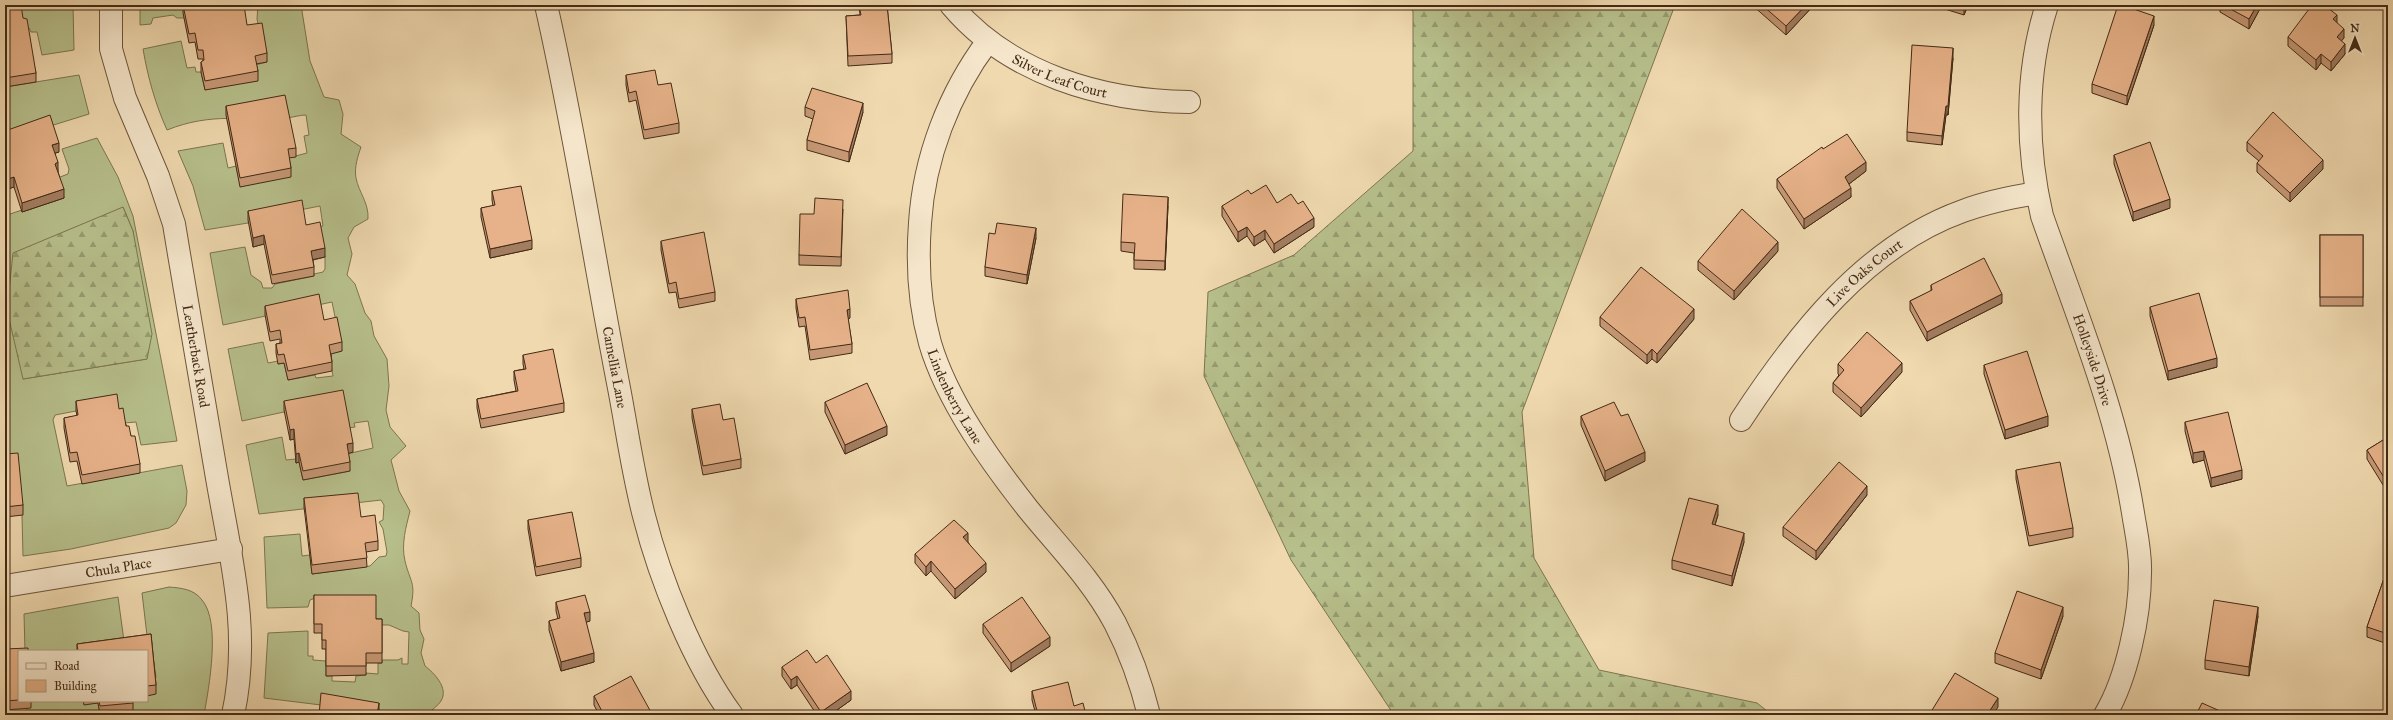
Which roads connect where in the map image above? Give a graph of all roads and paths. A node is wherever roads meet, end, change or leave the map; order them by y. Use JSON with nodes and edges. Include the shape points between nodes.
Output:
{"nodes":[{"id":1,"x":111,"y":5,"type":"edge"},
{"id":2,"x":546,"y":5,"type":"edge"},
{"id":3,"x":951,"y":5,"type":"edge"},
{"id":4,"x":2047,"y":5,"type":"edge"},
{"id":5,"x":988,"y":41,"type":"junction"},
{"id":6,"x":1189,"y":102,"type":"dead end"},
{"id":7,"x":2037,"y":193,"type":"junction"},
{"id":8,"x":1742,"y":420,"type":"dead end"},
{"id":9,"x":231,"y":549,"type":"junction"},
{"id":10,"x":5,"y":586,"type":"edge"},
{"id":11,"x":233,"y":715,"type":"edge"},
{"id":12,"x":732,"y":715,"type":"edge"},
{"id":13,"x":1150,"y":715,"type":"edge"},
{"id":14,"x":2104,"y":715,"type":"edge"}],
"edges":[{"from":1,"to":9,"type":"street","name":"Leatherback Road","via":[[111,49],[125,98],[158,176],[174,224]]},
{"from":2,"to":12,"type":"street","name":"Camellia Lane","via":[[562,72],[600,290],[644,516],[669,592],[698,658]]},
{"from":3,"to":5,"type":"street","name":"Silver Leaf Court"},
{"from":4,"to":7,"type":"street","name":"Holleyside Drive","via":[[2039,30],[2031,76],[2031,142]]},
{"from":5,"to":6,"type":"street","name":"Silver Leaf Court","via":[[1027,66],[1071,83],[1129,98]]},
{"from":5,"to":13,"type":"street","name":"Lindenberry Lane","via":[[956,90],[930,156],[921,201],[918,247],[921,301],[930,344],[946,385],[980,443],[1027,508],[1088,580],[1115,623],[1139,678]]},
{"from":7,"to":8,"type":"street","name":"Live Oaks Court","via":[[1963,211],[1928,227],[1888,252],[1850,284],[1815,320],[1776,368]]},
{"from":7,"to":14,"type":"street","name":"Holleyside Drive","via":[[2042,216],[2111,416],[2128,486],[2138,546],[2141,572],[2136,620],[2124,667]]},
{"from":9,"to":10,"type":"street","name":"Chula Place"},
{"from":9,"to":11,"type":"street","name":"Leatherback Road","via":[[242,635],[240,684]]}]}
